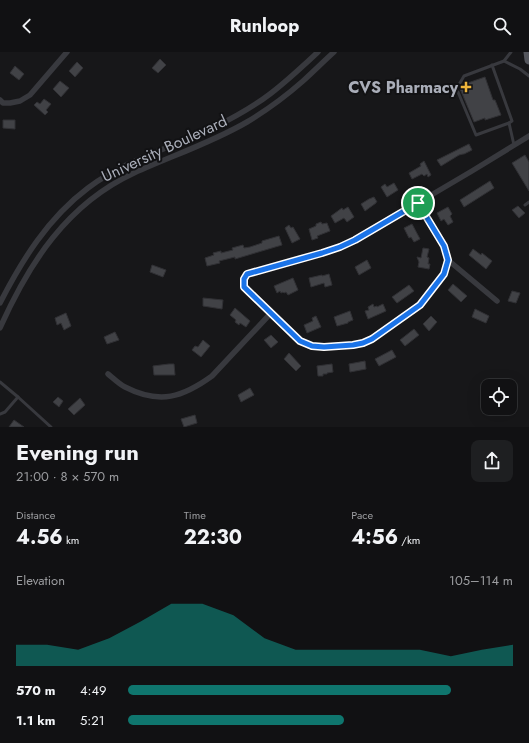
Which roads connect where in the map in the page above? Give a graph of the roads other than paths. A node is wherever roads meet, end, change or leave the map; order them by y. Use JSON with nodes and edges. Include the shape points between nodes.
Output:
{"nodes":[{"id":1,"x":67,"y":52,"type":"edge"},
{"id":2,"x":318,"y":52,"type":"edge"},
{"id":3,"x":334,"y":52,"type":"edge"},
{"id":4,"x":511,"y":52,"type":"edge"},
{"id":5,"x":528,"y":52,"type":"edge"},
{"id":6,"x":529,"y":60,"type":"edge"},
{"id":7,"x":504,"y":61,"type":"junction"},
{"id":8,"x":492,"y":65,"type":"junction"},
{"id":9,"x":529,"y":76,"type":"edge"},
{"id":10,"x":457,"y":88,"type":"dead end"},
{"id":11,"x":458,"y":92,"type":"dead end"},
{"id":12,"x":0,"y":100,"type":"edge"},
{"id":13,"x":509,"y":123,"type":"junction"},
{"id":14,"x":529,"y":136,"type":"edge"},
{"id":15,"x":514,"y":144,"type":"junction"},
{"id":16,"x":529,"y":202,"type":"edge"},
{"id":17,"x":418,"y":203,"type":"junction"},
{"id":18,"x":525,"y":205,"type":"dead end"},
{"id":19,"x":448,"y":260,"type":"junction"},
{"id":20,"x":497,"y":301,"type":"dead end"},
{"id":21,"x":0,"y":303,"type":"edge"},
{"id":22,"x":271,"y":313,"type":"junction"},
{"id":23,"x":0,"y":328,"type":"edge"},
{"id":24,"x":108,"y":374,"type":"dead end"},
{"id":25,"x":0,"y":382,"type":"edge"},
{"id":26,"x":18,"y":397,"type":"junction"},
{"id":27,"x":0,"y":414,"type":"edge"},
{"id":28,"x":51,"y":427,"type":"edge"}],
"edges":[{"from":1,"to":12,"type":"street","via":[[30,95],[10,103],[3,103]]},
{"from":2,"to":21,"type":"street","name":"University Boulevard","via":[[274,92],[242,113],[212,129],[129,164],[101,178],[88,188],[64,209],[42,234]]},
{"from":3,"to":23,"type":"street","name":"University Boulevard","via":[[289,93],[247,122],[133,173],[83,206],[71,216],[40,255]]},
{"from":4,"to":7,"type":"lane"},
{"from":5,"to":6,"type":"main road"},
{"from":7,"to":8,"type":"lane"},
{"from":7,"to":9,"type":"lane"},
{"from":8,"to":10,"type":"lane","via":[[464,76]]},
{"from":8,"to":13,"type":"lane","via":[[512,121]]},
{"from":11,"to":13,"type":"lane","via":[[476,135]]},
{"from":13,"to":15,"type":"lane"},
{"from":14,"to":15,"type":"street"},
{"from":15,"to":17,"type":"street"},
{"from":16,"to":18,"type":"lane"},
{"from":17,"to":19,"type":"street","via":[[444,246]]},
{"from":17,"to":22,"type":"street","via":[[340,247],[247,274],[244,287]]},
{"from":19,"to":20,"type":"street"},
{"from":19,"to":22,"type":"street","via":[[444,274],[420,305],[363,343],[312,346],[300,341]]},
{"from":22,"to":24,"type":"street","via":[[212,376],[188,391],[173,396],[141,394],[124,387]]},
{"from":25,"to":26,"type":"lane"},
{"from":26,"to":27,"type":"lane"},
{"from":26,"to":28,"type":"lane"}]}
